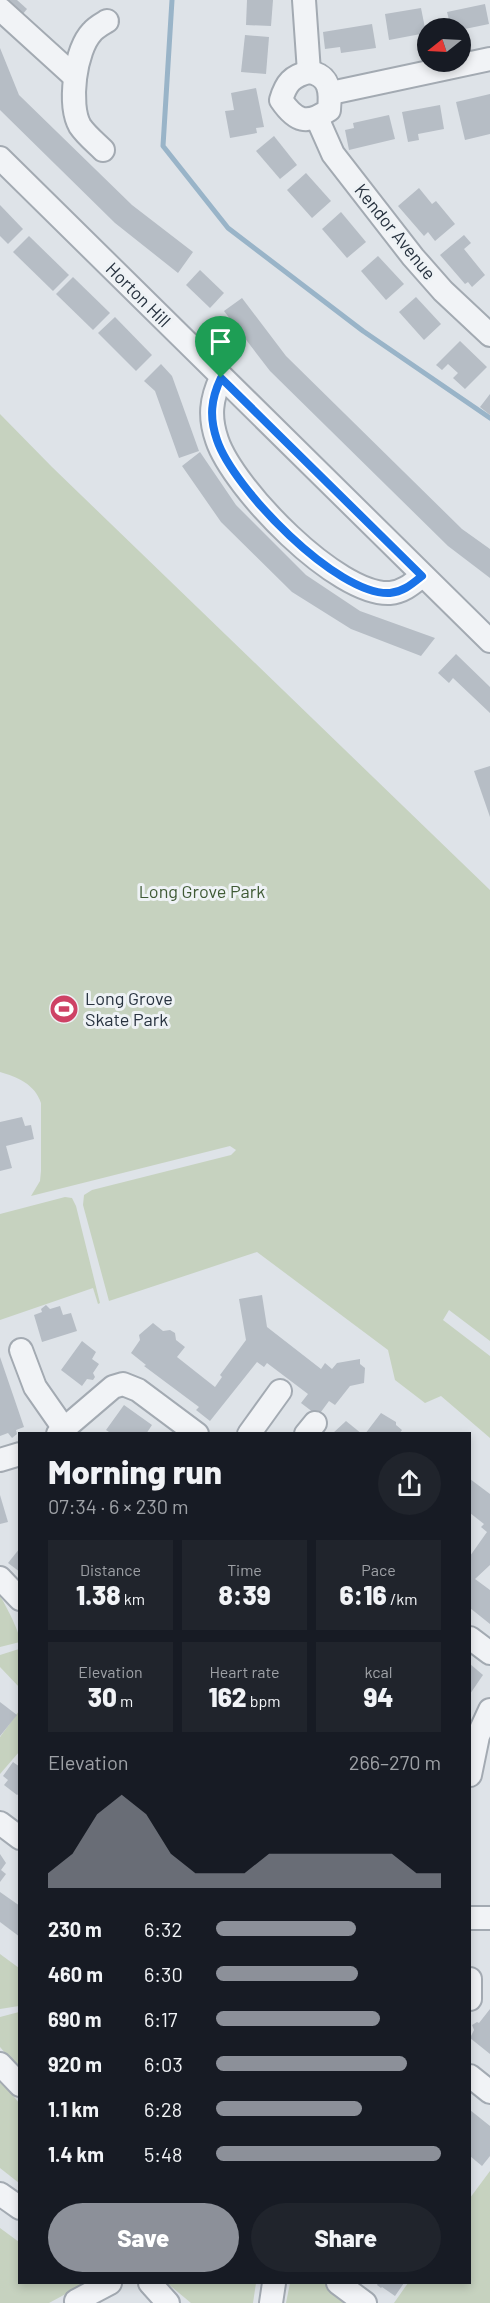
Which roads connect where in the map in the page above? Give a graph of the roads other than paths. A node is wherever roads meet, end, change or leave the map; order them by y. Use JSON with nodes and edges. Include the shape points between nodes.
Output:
{"nodes":[{"id":1,"x":304,"y":0,"type":"edge"},
{"id":2,"x":0,"y":9,"type":"edge"},
{"id":3,"x":107,"y":21,"type":"dead end"},
{"id":4,"x":490,"y":59,"type":"edge"},
{"id":5,"x":309,"y":72,"type":"junction"},
{"id":6,"x":75,"y":77,"type":"junction"},
{"id":7,"x":331,"y":93,"type":"junction"},
{"id":8,"x":317,"y":118,"type":"junction"},
{"id":9,"x":102,"y":150,"type":"dead end"},
{"id":10,"x":0,"y":158,"type":"edge"},
{"id":11,"x":490,"y":334,"type":"edge"},
{"id":12,"x":221,"y":378,"type":"junction"},
{"id":13,"x":422,"y":576,"type":"junction"},
{"id":14,"x":487,"y":633,"type":"edge"},
{"id":15,"x":21,"y":1350,"type":"dead end"},
{"id":16,"x":280,"y":1391,"type":"dead end"},
{"id":17,"x":61,"y":1432,"type":"edge"},
{"id":18,"x":194,"y":1432,"type":"edge"},
{"id":19,"x":250,"y":1432,"type":"edge"},
{"id":20,"x":18,"y":1455,"type":"edge"},
{"id":21,"x":0,"y":1460,"type":"edge"},
{"id":22,"x":0,"y":1578,"type":"edge"},
{"id":23,"x":18,"y":1597,"type":"edge"},
{"id":24,"x":471,"y":1639,"type":"edge"},
{"id":25,"x":490,"y":1653,"type":"edge"},
{"id":26,"x":490,"y":1710,"type":"edge"},
{"id":27,"x":482,"y":1750,"type":"edge"},
{"id":28,"x":471,"y":1773,"type":"edge"},
{"id":29,"x":3,"y":1815,"type":"edge"},
{"id":30,"x":18,"y":1835,"type":"edge"},
{"id":31,"x":471,"y":1918,"type":"edge"},
{"id":32,"x":490,"y":1918,"type":"edge"},
{"id":33,"x":0,"y":2064,"type":"edge"},
{"id":34,"x":471,"y":2077,"type":"edge"},
{"id":35,"x":18,"y":2083,"type":"edge"},
{"id":36,"x":490,"y":2092,"type":"edge"},
{"id":37,"x":0,"y":2194,"type":"edge"},
{"id":38,"x":18,"y":2207,"type":"edge"},
{"id":39,"x":108,"y":2284,"type":"edge"},
{"id":40,"x":151,"y":2284,"type":"edge"},
{"id":41,"x":274,"y":2284,"type":"edge"},
{"id":42,"x":339,"y":2284,"type":"edge"},
{"id":43,"x":75,"y":2302,"type":"edge"},
{"id":44,"x":168,"y":2303,"type":"edge"},
{"id":45,"x":271,"y":2303,"type":"edge"},
{"id":46,"x":365,"y":2303,"type":"edge"}],
"edges":[{"from":1,"to":5,"type":"street"},
{"from":2,"to":6,"type":"street"},
{"from":3,"to":6,"type":"street","via":[[87,39]]},
{"from":4,"to":7,"type":"street"},
{"from":5,"to":7,"type":"street","via":[[318,73],[327,81]]},
{"from":5,"to":8,"type":"street","via":[[296,75],[285,85],[281,100],[290,113],[304,120]]},
{"from":6,"to":9,"type":"street","via":[[75,114]]},
{"from":7,"to":8,"type":"street","via":[[329,110]]},
{"from":8,"to":11,"type":"street","name":"Kendor Avenue","via":[[333,154],[413,257]]},
{"from":10,"to":12,"type":"street","name":"Horton Hill"},
{"from":12,"to":13,"type":"street","name":"Horton Hill"},
{"from":12,"to":13,"type":"street","via":[[212,396],[217,441],[262,508],[342,578],[368,591],[391,593],[408,588]]},
{"from":13,"to":14,"type":"street","name":"Horton Hill"},
{"from":15,"to":17,"type":"street","via":[[35,1387]]},
{"from":16,"to":19,"type":"street"},
{"from":17,"to":18,"type":"street","via":[[113,1387],[123,1384],[138,1390]]},
{"from":20,"to":21,"type":"street"},
{"from":22,"to":23,"type":"street"},
{"from":24,"to":25,"type":"street"},
{"from":26,"to":27,"type":"street"},
{"from":27,"to":28,"type":"street"},
{"from":29,"to":30,"type":"street"},
{"from":31,"to":32,"type":"street"},
{"from":33,"to":35,"type":"street"},
{"from":34,"to":36,"type":"street"},
{"from":37,"to":38,"type":"street"},
{"from":39,"to":43,"type":"street"},
{"from":40,"to":44,"type":"street"},
{"from":41,"to":45,"type":"street"},
{"from":42,"to":46,"type":"street"}]}
